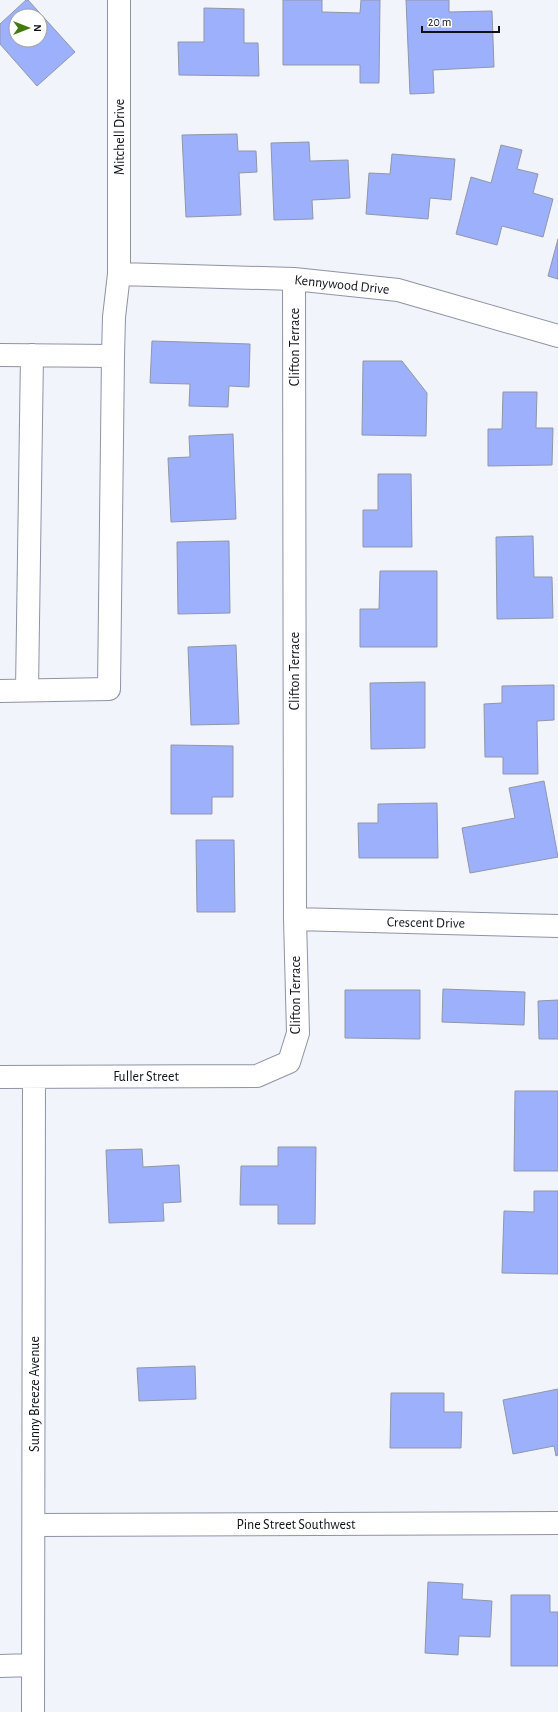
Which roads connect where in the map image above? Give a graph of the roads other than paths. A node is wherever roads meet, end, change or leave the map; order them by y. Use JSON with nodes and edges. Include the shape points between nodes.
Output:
{"nodes":[{"id":1,"x":120,"y":0,"type":"edge"},
{"id":2,"x":119,"y":274,"type":"junction"},
{"id":3,"x":294,"y":279,"type":"junction"},
{"id":4,"x":558,"y":336,"type":"edge"},
{"id":5,"x":0,"y":355,"type":"edge"},
{"id":6,"x":32,"y":355,"type":"junction"},
{"id":7,"x":113,"y":356,"type":"junction"},
{"id":8,"x":27,"y":690,"type":"junction"},
{"id":9,"x":0,"y":691,"type":"edge"},
{"id":10,"x":295,"y":919,"type":"junction"},
{"id":11,"x":558,"y":926,"type":"edge"},
{"id":12,"x":289,"y":1062,"type":"joint"},
{"id":13,"x":0,"y":1077,"type":"edge"},
{"id":14,"x":34,"y":1077,"type":"junction"},
{"id":15,"x":558,"y":1523,"type":"edge"},
{"id":16,"x":34,"y":1525,"type":"junction"},
{"id":17,"x":33,"y":1665,"type":"junction"},
{"id":18,"x":0,"y":1666,"type":"edge"},
{"id":19,"x":33,"y":1712,"type":"edge"}],
"edges":[{"from":1,"to":2,"type":"street","name":"Mitchell Drive"},
{"from":2,"to":3,"type":"street","name":"Kennywood Drive"},
{"from":2,"to":7,"type":"street","name":"Mitchell Drive"},
{"from":3,"to":4,"type":"street","name":"Kennywood Drive","via":[[398,290]]},
{"from":3,"to":10,"type":"street","name":"Clifton Terrace"},
{"from":5,"to":6,"type":"street"},
{"from":6,"to":7,"type":"street"},
{"from":6,"to":8,"type":"street"},
{"from":7,"to":8,"type":"street","name":"Mitchell Drive","via":[[109,689]]},
{"from":8,"to":9,"type":"street"},
{"from":10,"to":11,"type":"street","name":"Crescent Drive"},
{"from":10,"to":12,"type":"street","name":"Clifton Terrace","via":[[298,1033]]},
{"from":12,"to":14,"type":"street","name":"Fuller Street","via":[[257,1076]]},
{"from":13,"to":14,"type":"street","name":"Fuller Street"},
{"from":14,"to":16,"type":"street","name":"Sunny Breeze Avenue"},
{"from":15,"to":16,"type":"street","name":"Pine Street Southwest"},
{"from":16,"to":17,"type":"street","name":"Sunny Breeze Avenue"},
{"from":17,"to":18,"type":"street"},
{"from":17,"to":19,"type":"street","name":"Sunny Breeze Avenue"}]}
